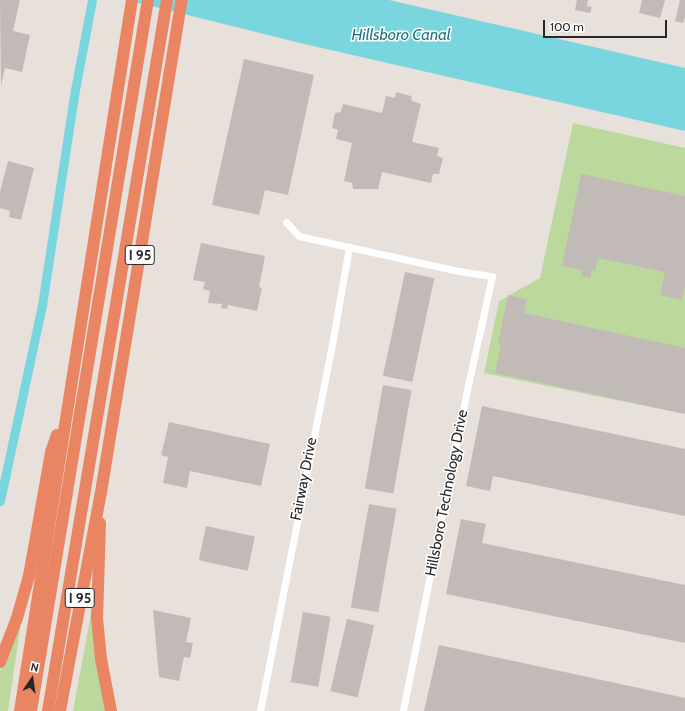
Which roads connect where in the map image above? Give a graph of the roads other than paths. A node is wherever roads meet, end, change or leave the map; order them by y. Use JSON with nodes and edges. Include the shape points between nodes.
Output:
{"nodes":[{"id":1,"x":132,"y":0,"type":"edge"},
{"id":2,"x":148,"y":0,"type":"edge"},
{"id":3,"x":167,"y":0,"type":"edge"},
{"id":4,"x":182,"y":0,"type":"edge"},
{"id":5,"x":286,"y":222,"type":"dead end"},
{"id":6,"x":349,"y":247,"type":"junction"},
{"id":7,"x":70,"y":398,"type":"junction"},
{"id":8,"x":102,"y":486,"type":"junction"},
{"id":9,"x":0,"y":662,"type":"edge"},
{"id":10,"x":20,"y":711,"type":"edge"},
{"id":11,"x":31,"y":711,"type":"edge"},
{"id":12,"x":48,"y":711,"type":"edge"},
{"id":13,"x":60,"y":711,"type":"edge"},
{"id":14,"x":111,"y":711,"type":"edge"},
{"id":15,"x":260,"y":711,"type":"edge"},
{"id":16,"x":404,"y":711,"type":"edge"}],
"edges":[{"from":1,"to":7,"type":"highway"},
{"from":2,"to":11,"type":"highway"},
{"from":3,"to":12,"type":"highway"},
{"from":4,"to":8,"type":"highway","number":"I 95"},
{"from":5,"to":6,"type":"street","via":[[299,236]]},
{"from":6,"to":15,"type":"street","name":"Fairway Drive"},
{"from":6,"to":16,"type":"street","name":"Hillsboro Technology Drive","via":[[452,270],[492,276]]},
{"from":7,"to":9,"type":"highway","via":[[51,452],[26,589]]},
{"from":7,"to":10,"type":"highway"},
{"from":8,"to":13,"type":"highway","number":"I 95"},
{"from":8,"to":14,"type":"highway","via":[[97,618],[101,659]]}]}
